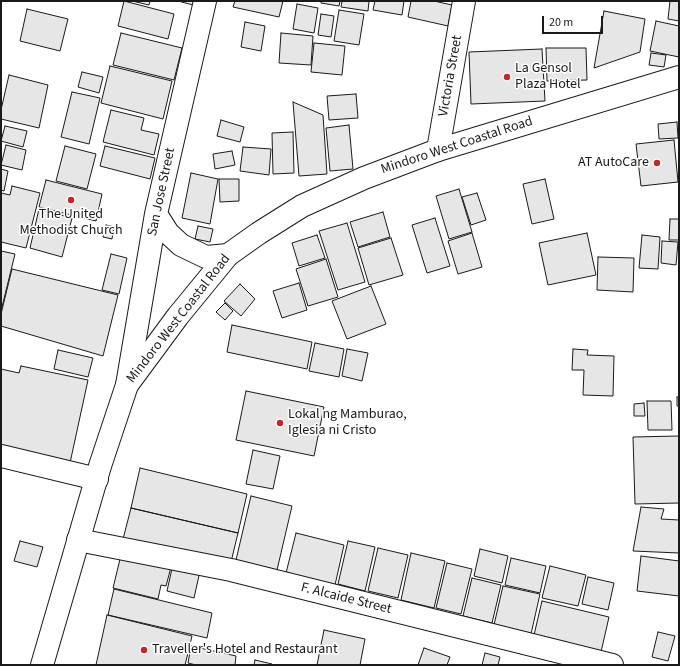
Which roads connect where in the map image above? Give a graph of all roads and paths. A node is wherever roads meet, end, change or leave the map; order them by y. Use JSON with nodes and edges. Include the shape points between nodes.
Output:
{"nodes":[{"id":1,"x":205,"y":1,"type":"edge"},
{"id":2,"x":464,"y":1,"type":"edge"},
{"id":3,"x":679,"y":77,"type":"edge"},
{"id":4,"x":438,"y":150,"type":"junction"},
{"id":5,"x":156,"y":214,"type":"junction"},
{"id":6,"x":228,"y":255,"type":"junction"},
{"id":7,"x":127,"y":385,"type":"junction"},
{"id":8,"x":1,"y":456,"type":"edge"},
{"id":9,"x":97,"y":479,"type":"junction"},
{"id":10,"x":78,"y":540,"type":"junction"},
{"id":11,"x":42,"y":665,"type":"edge"},
{"id":12,"x":612,"y":665,"type":"edge"}],
"edges":[{"from":1,"to":5,"type":"street","name":"San Jose Street"},
{"from":2,"to":4,"type":"street","name":"Victoria Street"},
{"from":3,"to":4,"type":"street","name":"Mindoro West Coastal Road"},
{"from":4,"to":6,"type":"street","name":"Mindoro West Coastal Road","via":[[364,178],[302,206]]},
{"from":5,"to":6,"type":"street","via":[[168,233],[181,245],[206,257]]},
{"from":5,"to":7,"type":"street","name":"San Jose Street"},
{"from":6,"to":7,"type":"street","name":"Mindoro West Coastal Road","via":[[178,316]]},
{"from":7,"to":9,"type":"street","name":"Mindoro West Coastal Road"},
{"from":8,"to":9,"type":"street"},
{"from":9,"to":10,"type":"street","name":"Mindoro West Coastal Road"},
{"from":10,"to":11,"type":"street","name":"Mindoro West Coastal Road"},
{"from":10,"to":12,"type":"street","name":"F. Alcaide Street","via":[[231,570]]}]}
